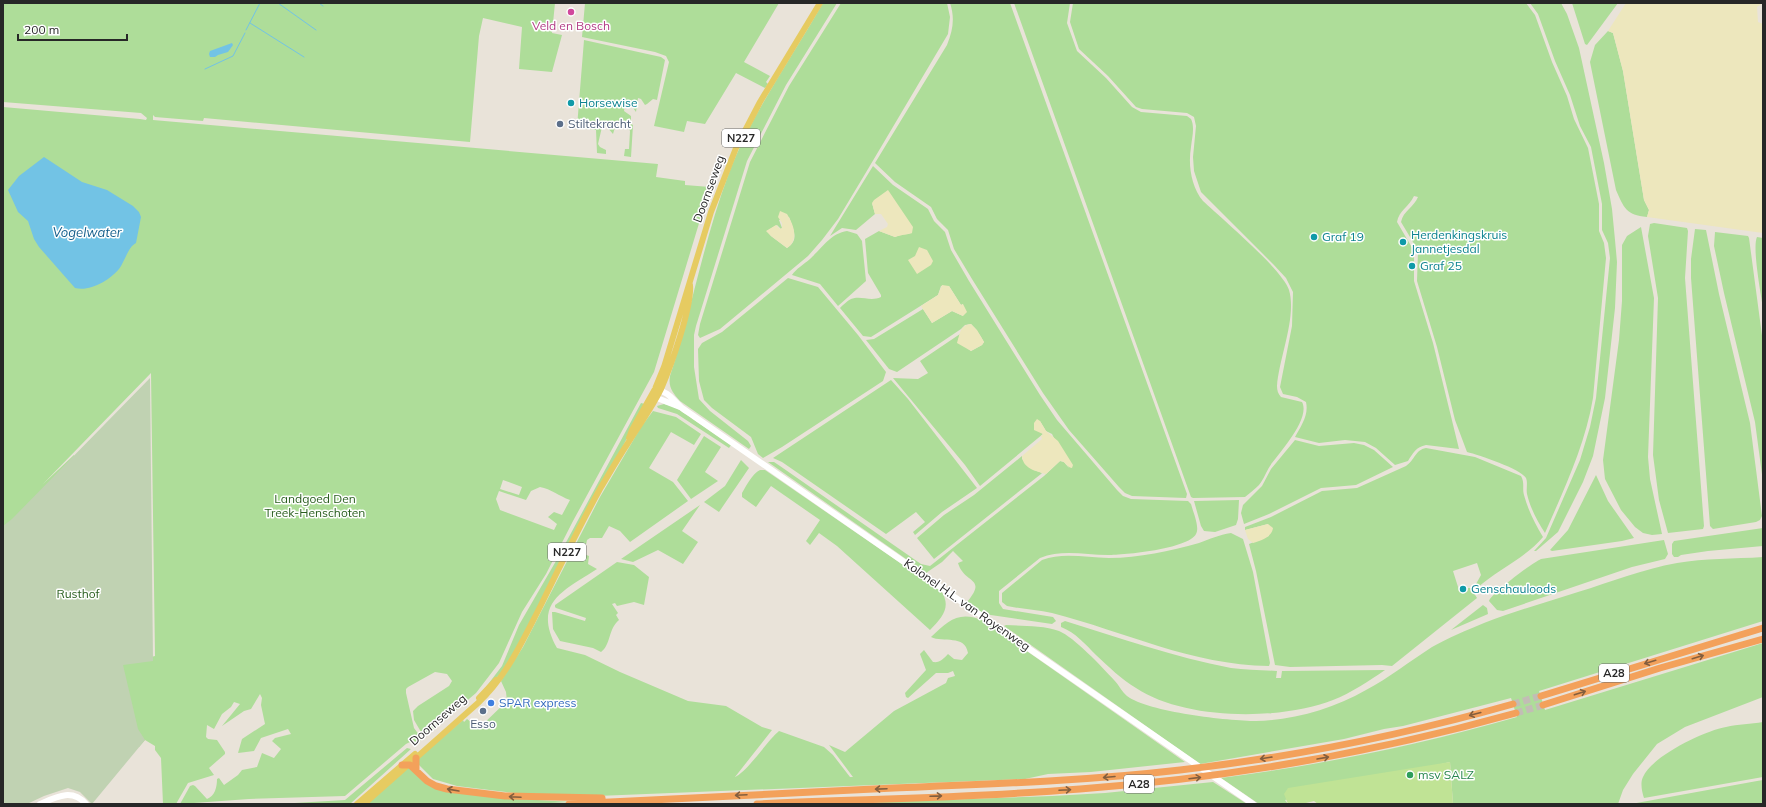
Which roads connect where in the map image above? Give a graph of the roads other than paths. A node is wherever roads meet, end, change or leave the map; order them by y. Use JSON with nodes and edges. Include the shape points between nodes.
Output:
{"nodes":[{"id":1,"x":820,"y":3,"type":"edge"},
{"id":2,"x":658,"y":390,"type":"junction"},
{"id":3,"x":656,"y":398,"type":"junction"},
{"id":4,"x":680,"y":407,"type":"junction"},
{"id":5,"x":628,"y":442,"type":"junction"},
{"id":6,"x":1763,"y":628,"type":"edge"},
{"id":7,"x":1763,"y":639,"type":"edge"},
{"id":8,"x":522,"y":642,"type":"junction"},
{"id":9,"x":1541,"y":696,"type":"tunnel mouth"},
{"id":10,"x":1513,"y":704,"type":"tunnel mouth"},
{"id":11,"x":1543,"y":705,"type":"tunnel mouth"},
{"id":12,"x":1516,"y":713,"type":"tunnel mouth"},
{"id":13,"x":416,"y":758,"type":"junction"},
{"id":14,"x":406,"y":764,"type":"junction"},
{"id":15,"x":416,"y":770,"type":"junction"},
{"id":16,"x":644,"y":800,"type":"junction"},
{"id":17,"x":362,"y":803,"type":"edge"},
{"id":18,"x":40,"y":804,"type":"edge"},
{"id":19,"x":86,"y":804,"type":"edge"},
{"id":20,"x":569,"y":804,"type":"edge"},
{"id":21,"x":757,"y":804,"type":"edge"},
{"id":22,"x":1253,"y":804,"type":"edge"}],
"edges":[{"from":1,"to":2,"type":"main road","name":"Doornseweg","number":"N227","via":[[760,102],[736,148],[711,212]]},
{"from":2,"to":3,"type":"street"},
{"from":2,"to":4,"type":"street","name":"Kolonel H.L. van Royenweg","via":[[669,395]]},
{"from":2,"to":5,"type":"main road","name":"Doornseweg","number":"N227","via":[[632,430]]},
{"from":3,"to":4,"type":"street","name":"Kolonel H.L. van Royenweg"},
{"from":3,"to":5,"type":"main road","name":"Doornseweg","number":"N227"},
{"from":4,"to":22,"type":"street","name":"Kolonel H.L. van Royenweg"},
{"from":5,"to":8,"type":"main road","name":"Doornseweg","number":"N227","via":[[579,529]]},
{"from":6,"to":9,"type":"highway","number":"A28","one_way":true},
{"from":11,"to":7,"type":"highway","number":"A28","one_way":true},
{"from":8,"to":13,"type":"main road","name":"Doornseweg","number":"N227","via":[[491,691]]},
{"from":8,"to":14,"type":"main road","name":"Doornseweg","number":"N227","via":[[500,675]]},
{"from":10,"to":16,"type":"highway","number":"A28","one_way":true,"via":[[1371,739],[1180,770],[1025,783]]},
{"from":21,"to":12,"type":"highway","number":"A28","one_way":true,"via":[[1057,791],[1192,778],[1290,764],[1373,748]]},
{"from":13,"to":14,"type":"main road","name":"Doornseweg","number":"N227"},
{"from":13,"to":15,"type":"highway"},
{"from":14,"to":15,"type":"highway","number":"A28"},
{"from":14,"to":17,"type":"main road","name":"Doornseweg","number":"N227"},
{"from":16,"to":15,"type":"highway","number":"A28","one_way":true,"via":[[505,796],[462,792],[436,786]]},
{"from":16,"to":20,"type":"highway","number":"A28"},
{"from":18,"to":19,"type":"street","via":[[68,794]]}]}
